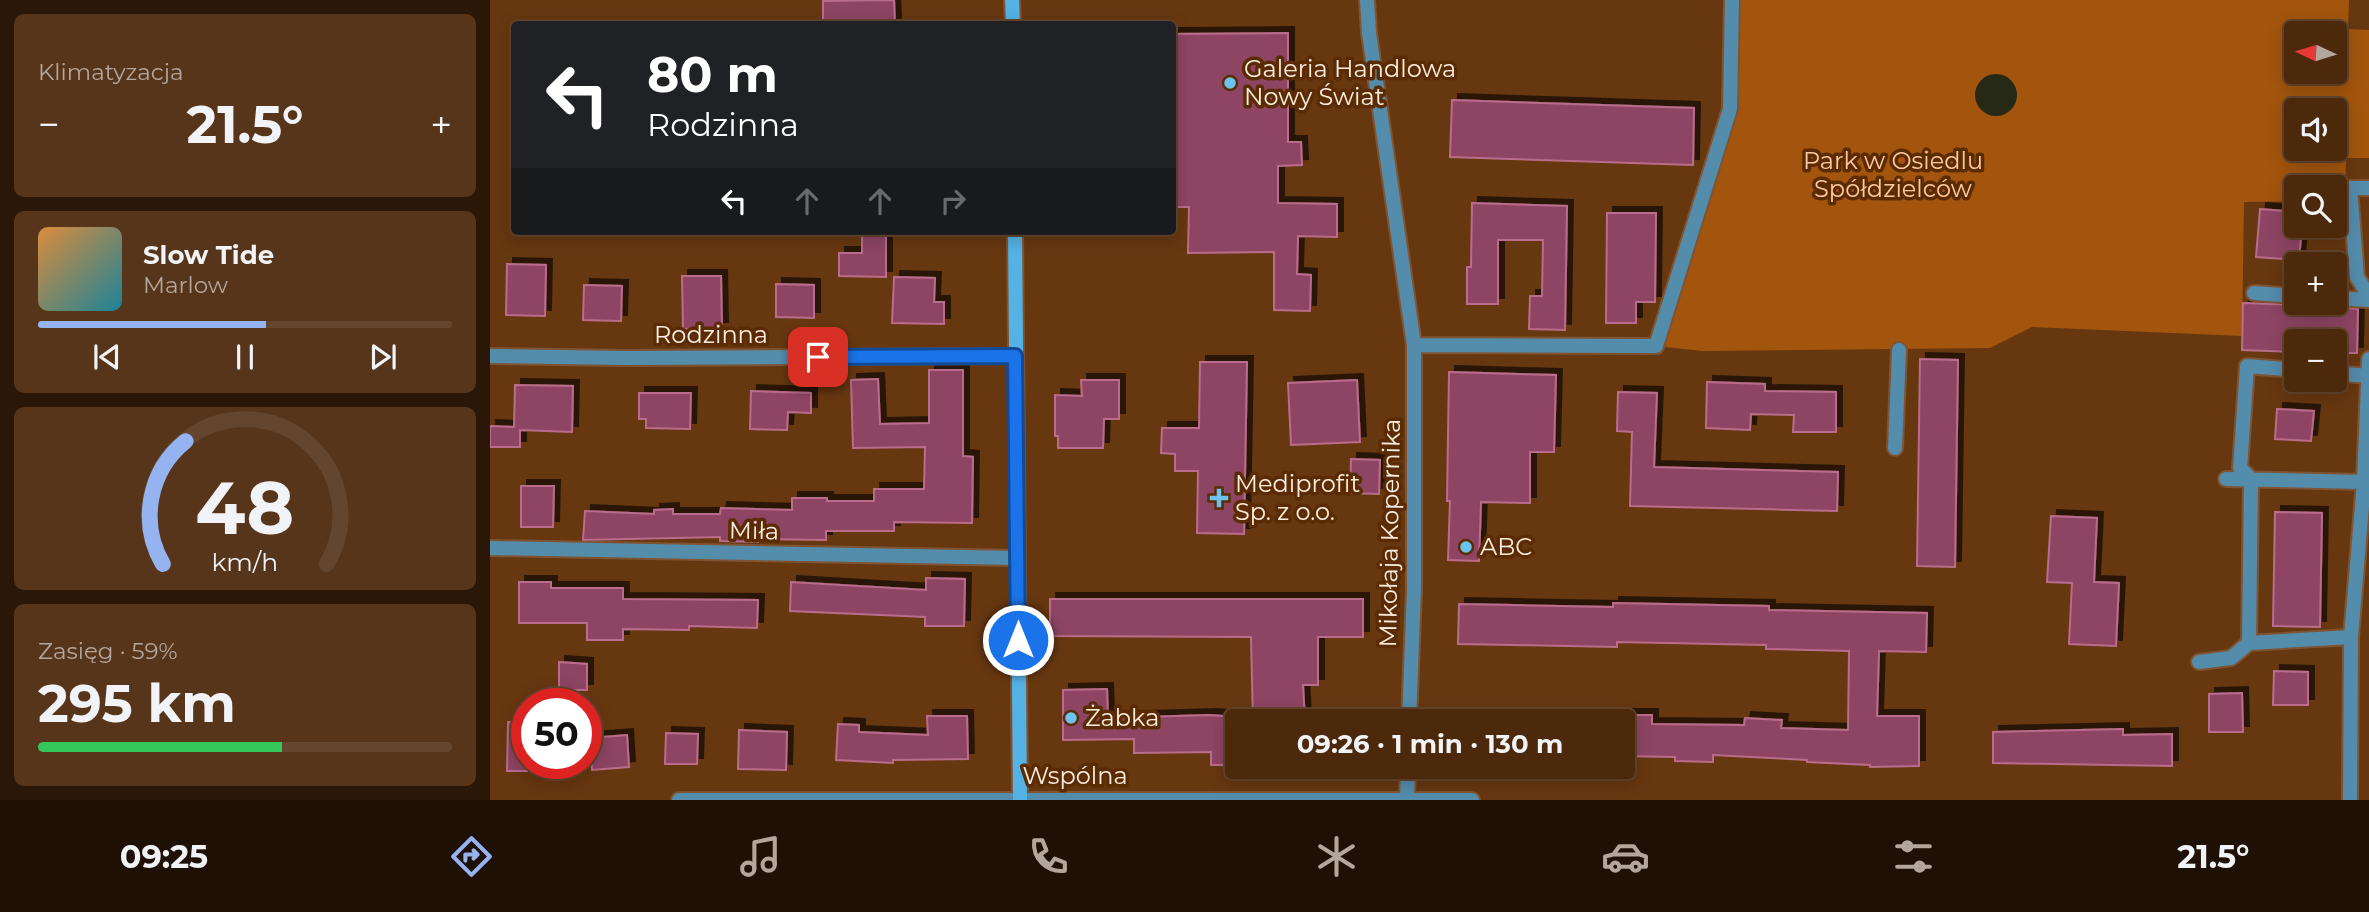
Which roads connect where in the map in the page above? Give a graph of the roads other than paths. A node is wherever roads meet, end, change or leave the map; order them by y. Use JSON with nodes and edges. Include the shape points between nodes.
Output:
{"nodes":[{"id":1,"x":1012,"y":0,"type":"edge"},
{"id":2,"x":1367,"y":0,"type":"edge"},
{"id":3,"x":1732,"y":0,"type":"edge"},
{"id":4,"x":1013,"y":21,"type":"edge"},
{"id":5,"x":2369,"y":188,"type":"edge"},
{"id":6,"x":1014,"y":235,"type":"edge"},
{"id":7,"x":2363,"y":274,"type":"edge"},
{"id":8,"x":2254,"y":293,"type":"dead end"},
{"id":9,"x":2284,"y":295,"type":"edge"},
{"id":10,"x":2347,"y":298,"type":"edge"},
{"id":11,"x":2369,"y":298,"type":"edge"},
{"id":12,"x":1414,"y":345,"type":"junction"},
{"id":13,"x":1899,"y":350,"type":"dead end"},
{"id":14,"x":490,"y":356,"type":"edge"},
{"id":15,"x":1015,"y":356,"type":"junction"},
{"id":16,"x":2369,"y":359,"type":"edge"},
{"id":17,"x":2284,"y":369,"type":"edge"},
{"id":18,"x":2347,"y":374,"type":"edge"},
{"id":19,"x":2368,"y":376,"type":"edge"},
{"id":20,"x":1895,"y":448,"type":"dead end"},
{"id":21,"x":2251,"y":479,"type":"junction"},
{"id":22,"x":2226,"y":480,"type":"dead end"},
{"id":23,"x":2364,"y":482,"type":"junction"},
{"id":24,"x":490,"y":548,"type":"edge"},
{"id":25,"x":1017,"y":558,"type":"junction"},
{"id":26,"x":2351,"y":637,"type":"junction"},
{"id":27,"x":2249,"y":643,"type":"junction"},
{"id":28,"x":2199,"y":662,"type":"dead end"},
{"id":29,"x":1409,"y":709,"type":"edge"},
{"id":30,"x":1408,"y":779,"type":"edge"},
{"id":31,"x":1020,"y":799,"type":"edge"},
{"id":32,"x":1407,"y":799,"type":"edge"},
{"id":33,"x":678,"y":800,"type":"edge"},
{"id":34,"x":1472,"y":800,"type":"edge"},
{"id":35,"x":2350,"y":800,"type":"edge"}],
"edges":[{"from":1,"to":4,"type":"main road"},
{"from":2,"to":12,"type":"street","name":"Mikołaja Kopernika"},
{"from":3,"to":12,"type":"street","via":[[1730,110],[1656,346]]},
{"from":5,"to":7,"type":"street","via":[[2350,188]]},
{"from":6,"to":15,"type":"main road"},
{"from":7,"to":11,"type":"street"},
{"from":8,"to":9,"type":"street"},
{"from":10,"to":11,"type":"street"},
{"from":12,"to":29,"type":"street","name":"Mikołaja Kopernika"},
{"from":13,"to":20,"type":"street"},
{"from":14,"to":15,"type":"street","name":"Rodzinna"},
{"from":15,"to":25,"type":"main road"},
{"from":16,"to":19,"type":"street"},
{"from":17,"to":21,"type":"street","via":[[2247,366],[2240,468]]},
{"from":18,"to":19,"type":"street"},
{"from":19,"to":23,"type":"street"},
{"from":21,"to":22,"type":"street"},
{"from":21,"to":23,"type":"street"},
{"from":21,"to":27,"type":"street"},
{"from":23,"to":26,"type":"street"},
{"from":24,"to":25,"type":"street","name":"Miła"},
{"from":25,"to":31,"type":"main road"},
{"from":26,"to":27,"type":"street"},
{"from":26,"to":35,"type":"street"},
{"from":27,"to":28,"type":"street","via":[[2231,657]]},
{"from":30,"to":32,"type":"street"},
{"from":31,"to":32,"type":"street","name":"Wspólna"},
{"from":31,"to":33,"type":"street","name":"Wspólna"},
{"from":32,"to":34,"type":"street","name":"Wspólna"}]}
